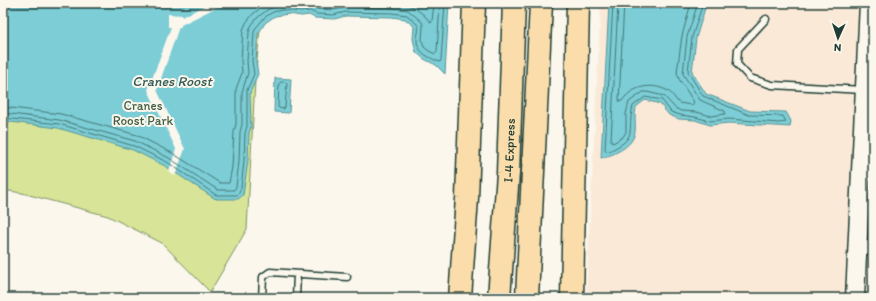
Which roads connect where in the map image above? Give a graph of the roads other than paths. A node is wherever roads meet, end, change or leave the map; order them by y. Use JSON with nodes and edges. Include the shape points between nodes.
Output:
{"nodes":[{"id":1,"x":474,"y":3,"type":"edge"},
{"id":2,"x":514,"y":3,"type":"edge"},
{"id":3,"x":541,"y":3,"type":"edge"},
{"id":4,"x":868,"y":3,"type":"edge"},
{"id":5,"x":579,"y":6,"type":"edge"},
{"id":6,"x":766,"y":19,"type":"dead end"},
{"id":7,"x":868,"y":92,"type":"edge"},
{"id":8,"x":865,"y":248,"type":"edge"},
{"id":9,"x":297,"y":274,"type":"junction"},
{"id":10,"x":347,"y":277,"type":"dead end"},
{"id":11,"x":262,"y":298,"type":"edge"},
{"id":12,"x":296,"y":298,"type":"edge"},
{"id":13,"x":460,"y":298,"type":"edge"},
{"id":14,"x":499,"y":298,"type":"edge"},
{"id":15,"x":527,"y":298,"type":"edge"},
{"id":16,"x":572,"y":298,"type":"edge"},
{"id":17,"x":855,"y":298,"type":"edge"}],
"edges":[{"from":1,"to":13,"type":"highway","via":[[467,198]]},
{"from":2,"to":14,"type":"highway","name":"I-4 Express","via":[[508,173]]},
{"from":3,"to":15,"type":"highway","name":"I-4 Express"},
{"from":4,"to":7,"type":"main road"},
{"from":5,"to":16,"type":"highway"},
{"from":6,"to":7,"type":"lane","via":[[738,49],[737,64],[750,78],[772,85]]},
{"from":7,"to":8,"type":"main road","via":[[864,177]]},
{"from":8,"to":17,"type":"main road"},
{"from":9,"to":10,"type":"lane"},
{"from":9,"to":11,"type":"lane","via":[[270,272],[263,277]]},
{"from":9,"to":12,"type":"lane"}]}
